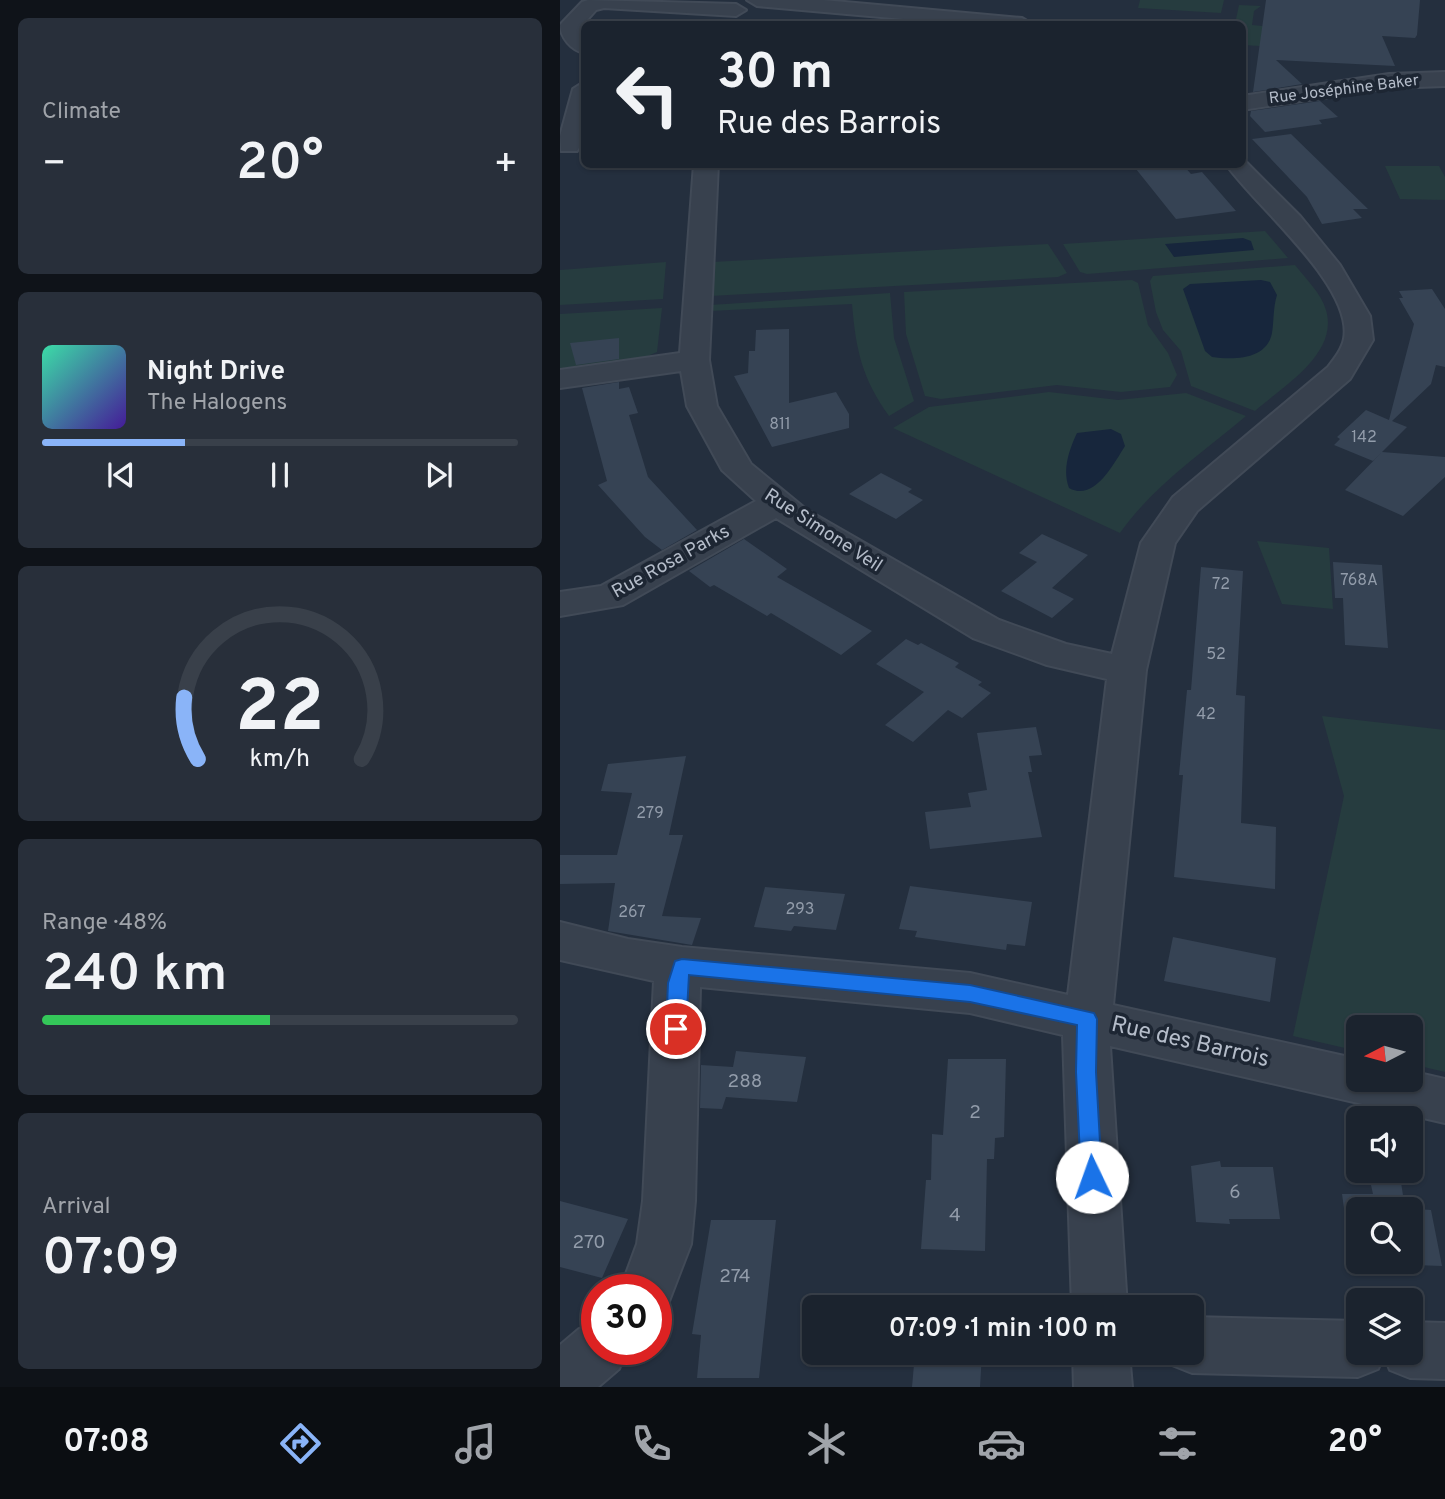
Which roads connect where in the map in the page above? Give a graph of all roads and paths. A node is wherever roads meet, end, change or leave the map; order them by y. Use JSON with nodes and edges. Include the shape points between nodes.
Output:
{"nodes":[{"id":1,"x":743,"y":9,"type":"edge"},
{"id":2,"x":966,"y":21,"type":"edge"},
{"id":3,"x":581,"y":44,"type":"edge"},
{"id":4,"x":1445,"y":79,"type":"edge"},
{"id":5,"x":581,"y":102,"type":"edge"},
{"id":6,"x":1246,"y":102,"type":"edge"},
{"id":7,"x":571,"y":146,"type":"edge"},
{"id":8,"x":706,"y":168,"type":"edge"},
{"id":9,"x":1242,"y":168,"type":"edge"},
{"id":10,"x":694,"y":360,"type":"junction"},
{"id":11,"x":560,"y":379,"type":"edge"},
{"id":12,"x":776,"y":504,"type":"junction"},
{"id":13,"x":560,"y":604,"type":"edge"},
{"id":14,"x":1127,"y":670,"type":"junction"},
{"id":15,"x":560,"y":941,"type":"edge"},
{"id":16,"x":682,"y":967,"type":"junction"},
{"id":17,"x":1087,"y":1019,"type":"junction"},
{"id":18,"x":1445,"y":1101,"type":"edge"},
{"id":19,"x":653,"y":1274,"type":"edge"},
{"id":20,"x":1098,"y":1295,"type":"edge"},
{"id":21,"x":1204,"y":1345,"type":"edge"},
{"id":22,"x":1346,"y":1349,"type":"edge"},
{"id":23,"x":1423,"y":1350,"type":"edge"},
{"id":24,"x":1445,"y":1351,"type":"edge"},
{"id":25,"x":581,"y":1364,"type":"edge"},
{"id":26,"x":1102,"y":1365,"type":"edge"},
{"id":27,"x":560,"y":1382,"type":"edge"},
{"id":28,"x":1103,"y":1387,"type":"edge"}],
"edges":[{"from":1,"to":2,"type":"street"},
{"from":1,"to":3,"type":"street","via":[[603,2],[589,6],[569,27]]},
{"from":4,"to":6,"type":"street","name":"Rue Joséphine Baker","via":[[1389,80]]},
{"from":5,"to":7,"type":"street"},
{"from":8,"to":10,"type":"street","name":"Rue Simone Veil"},
{"from":9,"to":14,"type":"street","via":[[1342,285],[1357,313],[1359,335],[1351,358],[1339,373],[1185,504],[1168,525],[1144,590]]},
{"from":10,"to":11,"type":"street"},
{"from":10,"to":12,"type":"street","name":"Rue Simone Veil","via":[[702,406],[738,470]]},
{"from":12,"to":13,"type":"street","name":"Rue Rosa Parks","via":[[610,597]]},
{"from":12,"to":14,"type":"street","name":"Rue Simone Veil","via":[[986,629],[1060,656]]},
{"from":14,"to":17,"type":"street"},
{"from":15,"to":16,"type":"street","name":"Rue des Barrois"},
{"from":16,"to":17,"type":"street","name":"Rue des Barrois","via":[[970,993]]},
{"from":16,"to":19,"type":"street","via":[[677,983],[669,1201],[664,1244]]},
{"from":17,"to":18,"type":"street","name":"Rue des Barrois"},
{"from":17,"to":20,"type":"street"},
{"from":21,"to":22,"type":"street"},
{"from":23,"to":24,"type":"street"},
{"from":25,"to":27,"type":"street"},
{"from":26,"to":28,"type":"street"}]}
